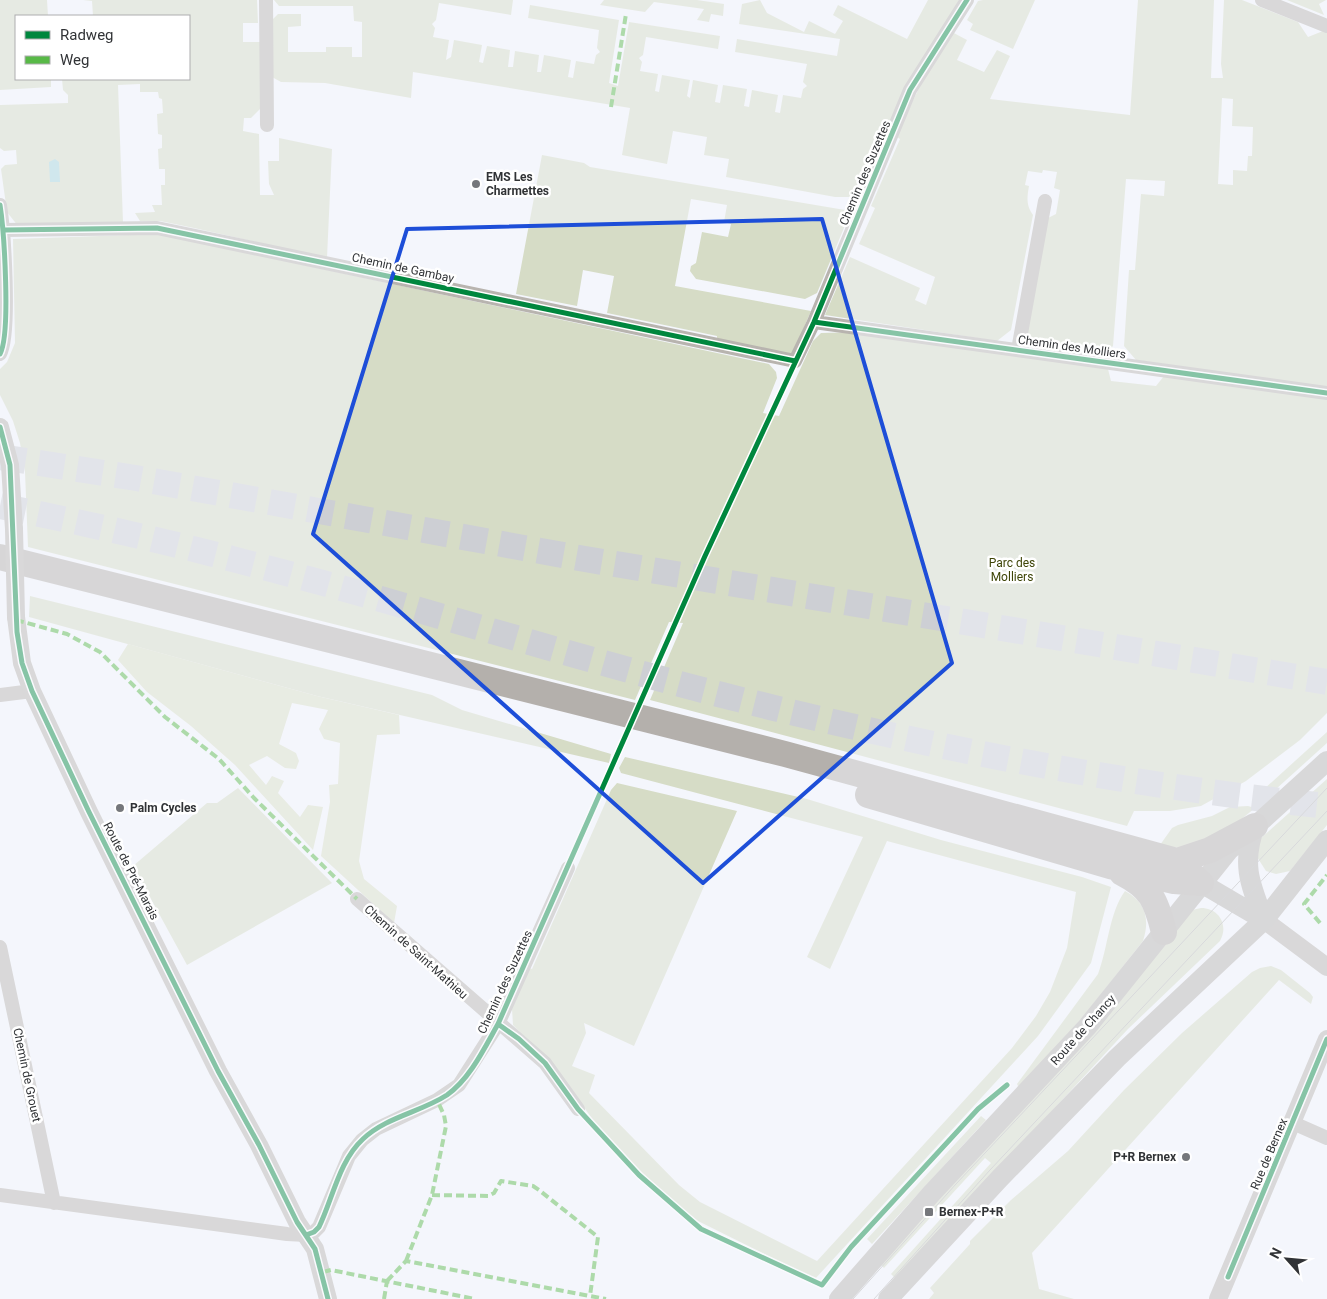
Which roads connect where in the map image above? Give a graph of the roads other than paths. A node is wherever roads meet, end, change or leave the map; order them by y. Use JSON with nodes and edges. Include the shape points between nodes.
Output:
{"nodes":[{"id":1,"x":266,"y":0,"type":"edge"},
{"id":2,"x":966,"y":0,"type":"edge"},
{"id":3,"x":1262,"y":0,"type":"edge"},
{"id":4,"x":1327,"y":26,"type":"edge"},
{"id":5,"x":267,"y":125,"type":"dead end"},
{"id":6,"x":1044,"y":201,"type":"dead end"},
{"id":7,"x":0,"y":205,"type":"edge"},
{"id":8,"x":4,"y":230,"type":"junction"},
{"id":9,"x":814,"y":322,"type":"junction"},
{"id":10,"x":1018,"y":350,"type":"junction"},
{"id":11,"x":0,"y":354,"type":"edge"},
{"id":12,"x":795,"y":362,"type":"joint"},
{"id":13,"x":1327,"y":393,"type":"edge"},
{"id":14,"x":0,"y":427,"type":"edge"},
{"id":15,"x":0,"y":558,"type":"edge"},
{"id":16,"x":0,"y":574,"type":"edge"},
{"id":17,"x":32,"y":691,"type":"junction"},
{"id":18,"x":0,"y":695,"type":"edge"},
{"id":19,"x":1327,"y":761,"type":"edge"},
{"id":20,"x":1255,"y":826,"type":"junction"},
{"id":21,"x":1327,"y":840,"type":"edge"},
{"id":22,"x":1177,"y":861,"type":"junction"},
{"id":23,"x":1110,"y":866,"type":"junction"},
{"id":24,"x":568,"y":868,"type":"dead end"},
{"id":25,"x":1201,"y":883,"type":"junction"},
{"id":26,"x":357,"y":899,"type":"dead end"},
{"id":27,"x":1264,"y":920,"type":"junction"},
{"id":28,"x":1164,"y":932,"type":"junction"},
{"id":29,"x":0,"y":947,"type":"edge"},
{"id":30,"x":1327,"y":967,"type":"edge"},
{"id":31,"x":498,"y":1024,"type":"junction"},
{"id":32,"x":1327,"y":1039,"type":"edge"},
{"id":33,"x":578,"y":1109,"type":"dead end"},
{"id":34,"x":1293,"y":1123,"type":"junction"},
{"id":35,"x":1327,"y":1138,"type":"edge"},
{"id":36,"x":0,"y":1195,"type":"edge"},
{"id":37,"x":54,"y":1203,"type":"junction"},
{"id":38,"x":306,"y":1235,"type":"junction"},
{"id":39,"x":328,"y":1299,"type":"edge"},
{"id":40,"x":839,"y":1299,"type":"edge"},
{"id":41,"x":888,"y":1299,"type":"edge"},
{"id":42,"x":1218,"y":1299,"type":"edge"}],
"edges":[{"from":1,"to":5,"type":"street"},
{"from":2,"to":9,"type":"street","name":"Chemin des Suzettes","via":[[910,90]]},
{"from":3,"to":4,"type":"street"},
{"from":6,"to":10,"type":"street"},
{"from":7,"to":8,"type":"street"},
{"from":8,"to":11,"type":"street","via":[[5,339]]},
{"from":8,"to":12,"type":"street","name":"Chemin de Gambay","via":[[157,228]]},
{"from":9,"to":10,"type":"street","name":"Chemin des Molliers"},
{"from":9,"to":12,"type":"street","name":"Chemin des Suzettes"},
{"from":10,"to":13,"type":"street","name":"Chemin des Molliers"},
{"from":14,"to":17,"type":"street","name":"Route de Pré-Marais","bridge":true,"via":[[10,465],[16,617],[22,663]]},
{"from":15,"to":22,"type":"highway","via":[[785,754]]},
{"from":16,"to":23,"type":"highway","via":[[773,767]]},
{"from":17,"to":18,"type":"street"},
{"from":17,"to":38,"type":"street","name":"Route de Pré-Marais","via":[[167,970]]},
{"from":19,"to":20,"type":"main road","name":"Route de Chancy"},
{"from":20,"to":22,"type":"highway","via":[[1210,850]]},
{"from":20,"to":25,"type":"main road","name":"Route de Chancy"},
{"from":20,"to":27,"type":"main road","via":[[1248,851],[1248,873]]},
{"from":21,"to":27,"type":"main road"},
{"from":22,"to":25,"type":"highway"},
{"from":23,"to":25,"type":"highway","via":[[1174,881]]},
{"from":23,"to":28,"type":"highway","via":[[1136,880],[1150,893]]},
{"from":24,"to":31,"type":"street","name":"Chemin des Suzettes"},
{"from":25,"to":27,"type":"main road"},
{"from":25,"to":28,"type":"main road","name":"Route de Chancy"},
{"from":26,"to":31,"type":"street","name":"Chemin de Saint-Mathieu"},
{"from":27,"to":30,"type":"street"},
{"from":27,"to":41,"type":"main road","via":[[1117,1058]]},
{"from":28,"to":40,"type":"main road","name":"Route de Chancy","via":[[1087,1027],[931,1194]]},
{"from":29,"to":37,"type":"street","name":"Chemin de Grouet"},
{"from":31,"to":33,"type":"street","name":"Chemin de Saint-Mathieu","via":[[545,1063]]},
{"from":31,"to":38,"type":"street","name":"Chemin des Suzettes","via":[[458,1085],[448,1094],[376,1129],[362,1140],[349,1156],[319,1227]]},
{"from":32,"to":34,"type":"street","name":"Rue de Bernex"},
{"from":34,"to":35,"type":"street"},
{"from":34,"to":42,"type":"street","name":"Rue de Bernex"},
{"from":36,"to":37,"type":"street"},
{"from":37,"to":38,"type":"street"},
{"from":38,"to":39,"type":"street","name":"Route de Pré-Marais","via":[[320,1261]]}]}
